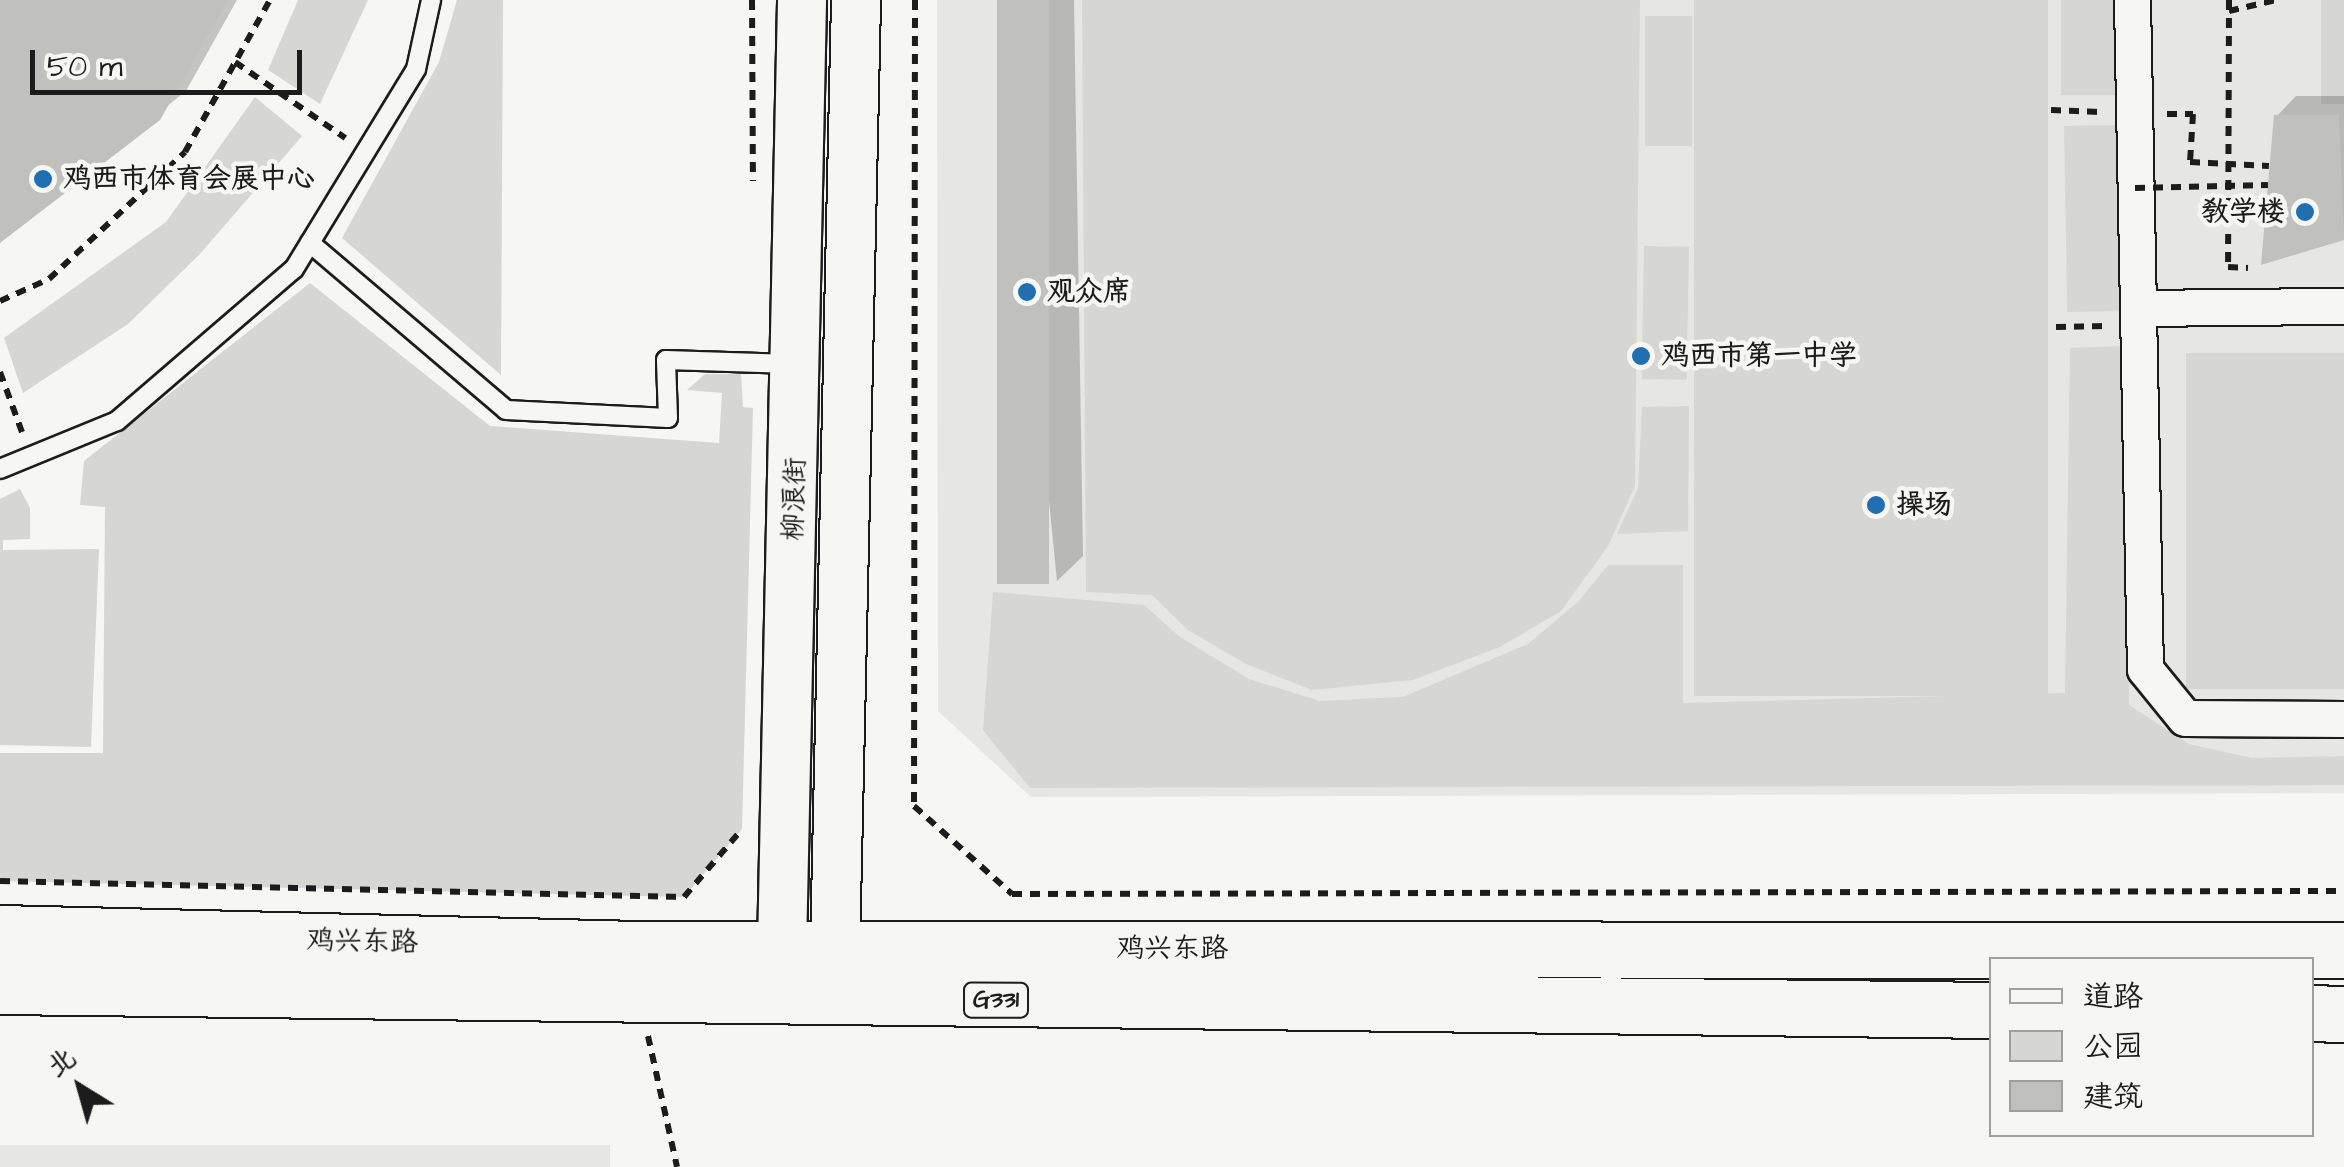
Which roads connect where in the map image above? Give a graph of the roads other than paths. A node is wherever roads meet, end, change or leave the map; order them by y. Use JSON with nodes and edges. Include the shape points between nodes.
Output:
{"nodes":[{"id":1,"x":431,"y":0,"type":"edge"},
{"id":2,"x":802,"y":0,"type":"edge"},
{"id":3,"x":856,"y":0,"type":"edge"},
{"id":4,"x":2132,"y":0,"type":"edge"},
{"id":5,"x":310,"y":243,"type":"junction"},
{"id":6,"x":2344,"y":306,"type":"edge"},
{"id":7,"x":2138,"y":316,"type":"junction"},
{"id":8,"x":798,"y":364,"type":"junction"},
{"id":9,"x":0,"y":469,"type":"edge"},
{"id":10,"x":2344,"y":719,"type":"edge"},
{"id":11,"x":0,"y":933,"type":"edge"},
{"id":12,"x":2344,"y":950,"type":"edge"},
{"id":13,"x":806,"y":964,"type":"junction"},
{"id":14,"x":0,"y":986,"type":"edge"},
{"id":15,"x":1989,"y":1010,"type":"edge"},
{"id":16,"x":2314,"y":1013,"type":"edge"},
{"id":17,"x":2344,"y":1014,"type":"edge"}],
"edges":[{"from":1,"to":5,"type":"lane","via":[[416,70]]},
{"from":2,"to":8,"type":"main road","name":"柳浪街"},
{"from":3,"to":13,"type":"main road","name":"柳浪街"},
{"from":4,"to":7,"type":"street"},
{"from":5,"to":8,"type":"lane","via":[[506,410],[668,418],[666,360]]},
{"from":5,"to":9,"type":"lane","via":[[294,268],[117,421]]},
{"from":6,"to":7,"type":"street"},
{"from":7,"to":10,"type":"street","via":[[2145,669],[2185,718]]},
{"from":8,"to":13,"type":"main road","name":"柳浪街"},
{"from":11,"to":13,"type":"highway","name":"鸡兴东路","number":"G331"},
{"from":12,"to":13,"type":"highway","name":"鸡兴东路","number":"G331"},
{"from":13,"to":14,"type":"highway","name":"鸡兴东路","number":"G331","via":[[639,996]]},
{"from":13,"to":15,"type":"highway","name":"鸡兴东路","number":"G331"},
{"from":16,"to":17,"type":"highway"}]}
